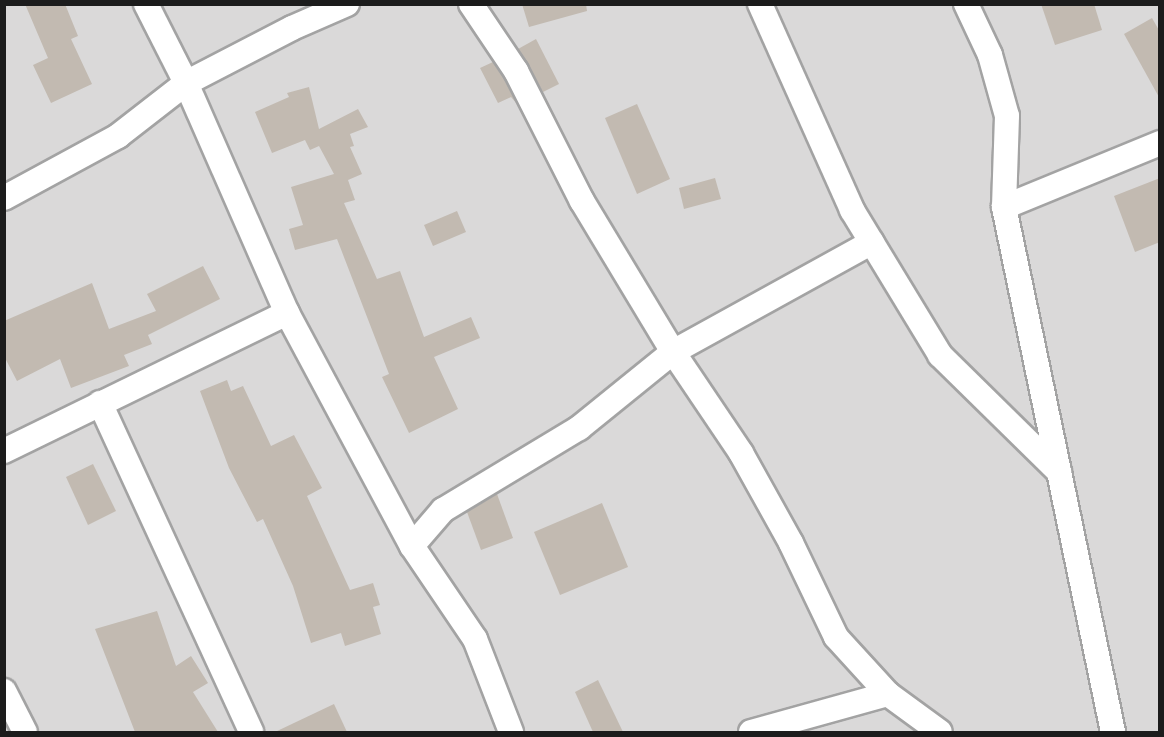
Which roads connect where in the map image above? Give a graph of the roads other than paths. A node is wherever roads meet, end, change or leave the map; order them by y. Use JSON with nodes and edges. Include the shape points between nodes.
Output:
{"nodes":[{"id":1,"x":146,"y":4,"type":"edge"},
{"id":2,"x":346,"y":4,"type":"edge"},
{"id":3,"x":471,"y":4,"type":"edge"},
{"id":4,"x":760,"y":4,"type":"edge"},
{"id":5,"x":966,"y":4,"type":"edge"},
{"id":6,"x":186,"y":84,"type":"junction"},
{"id":7,"x":1160,"y":143,"type":"edge"},
{"id":8,"x":4,"y":198,"type":"edge"},
{"id":9,"x":1004,"y":207,"type":"junction"},
{"id":10,"x":872,"y":242,"type":"junction"},
{"id":11,"x":286,"y":314,"type":"junction"},
{"id":12,"x":674,"y":352,"type":"junction"},
{"id":13,"x":100,"y":403,"type":"junction"},
{"id":14,"x":4,"y":451,"type":"edge"},
{"id":15,"x":1059,"y":472,"type":"junction"},
{"id":16,"x":412,"y":546,"type":"junction"},
{"id":17,"x":5,"y":692,"type":"edge"},
{"id":18,"x":888,"y":694,"type":"junction"},
{"id":19,"x":25,"y":732,"type":"edge"},
{"id":20,"x":251,"y":732,"type":"edge"},
{"id":21,"x":511,"y":732,"type":"edge"},
{"id":22,"x":751,"y":732,"type":"edge"},
{"id":23,"x":940,"y":732,"type":"edge"},
{"id":24,"x":1113,"y":732,"type":"edge"}],
"edges":[{"from":1,"to":6,"type":"street"},
{"from":2,"to":6,"type":"street"},
{"from":3,"to":12,"type":"street","via":[[516,70],[582,201]]},
{"from":4,"to":10,"type":"street","via":[[852,210]]},
{"from":5,"to":9,"type":"street","via":[[990,55],[1007,116]]},
{"from":6,"to":8,"type":"street","via":[[118,136]]},
{"from":6,"to":11,"type":"street"},
{"from":7,"to":9,"type":"street"},
{"from":9,"to":15,"type":"street"},
{"from":10,"to":12,"type":"street"},
{"from":10,"to":15,"type":"street","via":[[940,355]]},
{"from":11,"to":13,"type":"street"},
{"from":11,"to":16,"type":"street"},
{"from":12,"to":16,"type":"street","via":[[579,428],[443,510]]},
{"from":12,"to":18,"type":"street","via":[[741,453],[791,543],[836,637]]},
{"from":13,"to":14,"type":"street"},
{"from":13,"to":20,"type":"street"},
{"from":15,"to":24,"type":"street"},
{"from":16,"to":21,"type":"street","via":[[475,639]]},
{"from":17,"to":19,"type":"street"},
{"from":18,"to":22,"type":"street"},
{"from":18,"to":23,"type":"street"}]}
